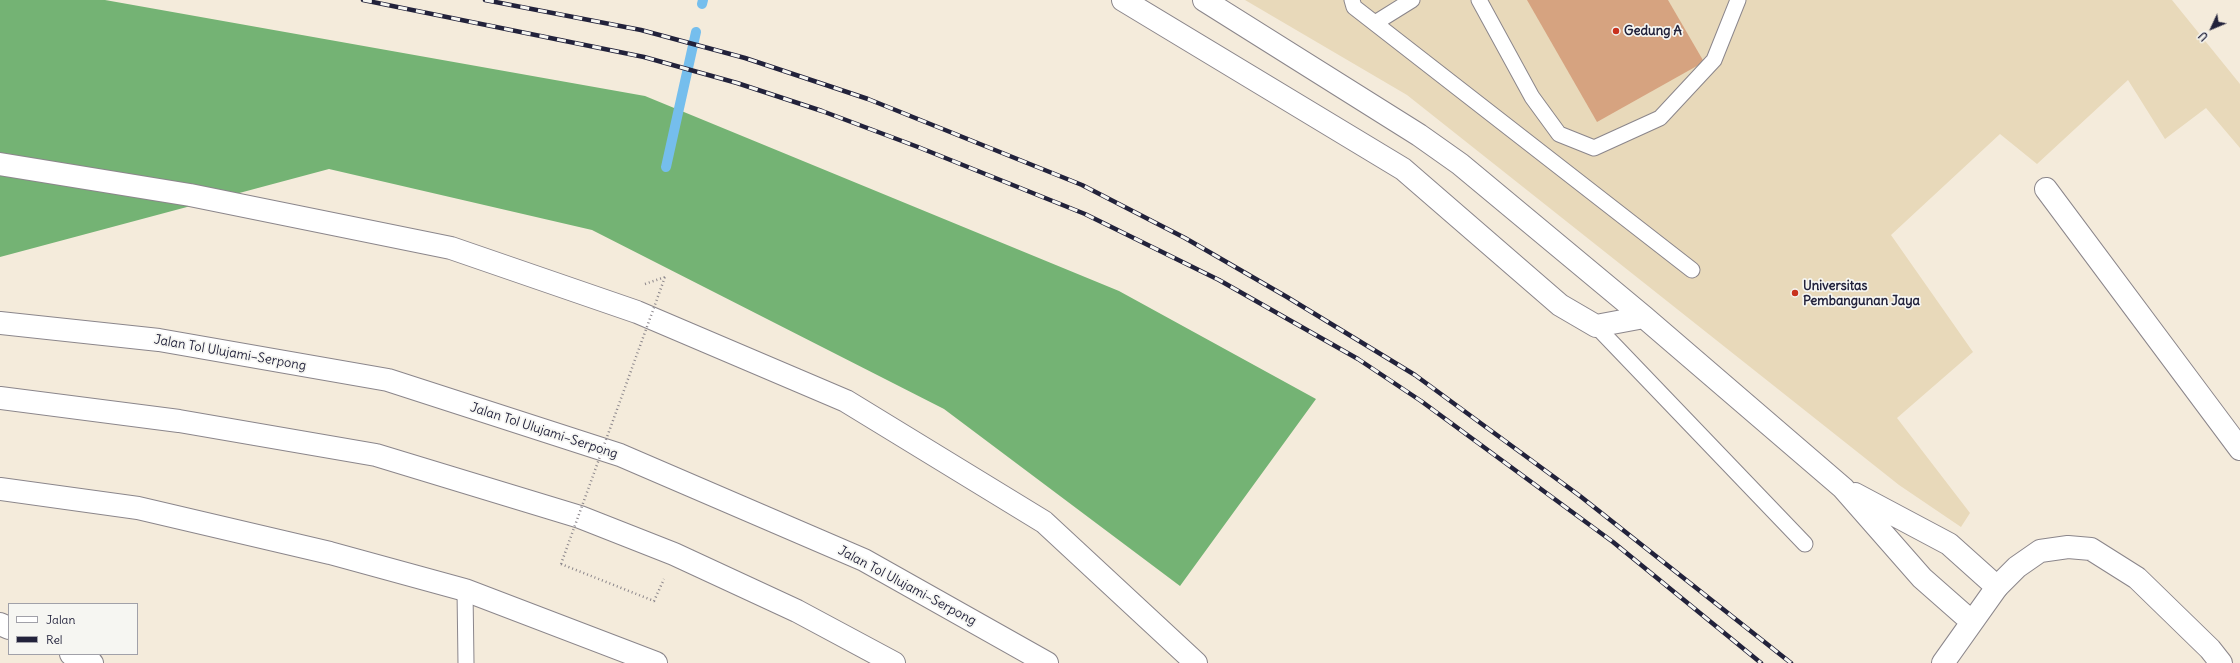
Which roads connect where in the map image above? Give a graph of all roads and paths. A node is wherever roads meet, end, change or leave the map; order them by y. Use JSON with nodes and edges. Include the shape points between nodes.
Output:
{"nodes":[{"id":1,"x":1122,"y":0,"type":"edge"},
{"id":2,"x":1204,"y":0,"type":"edge"},
{"id":3,"x":1352,"y":0,"type":"edge"},
{"id":4,"x":1412,"y":0,"type":"edge"},
{"id":5,"x":1479,"y":0,"type":"edge"},
{"id":6,"x":1738,"y":0,"type":"edge"},
{"id":7,"x":1375,"y":23,"type":"junction"},
{"id":8,"x":0,"y":164,"type":"edge"},
{"id":9,"x":2046,"y":189,"type":"dead end"},
{"id":10,"x":1692,"y":270,"type":"dead end"},
{"id":11,"x":665,"y":277,"type":"dead end"},
{"id":12,"x":1644,"y":317,"type":"junction"},
{"id":13,"x":0,"y":323,"type":"edge"},
{"id":14,"x":1596,"y":326,"type":"junction"},
{"id":15,"x":0,"y":398,"type":"edge"},
{"id":16,"x":2240,"y":449,"type":"edge"},
{"id":17,"x":1843,"y":488,"type":"junction"},
{"id":18,"x":0,"y":489,"type":"edge"},
{"id":19,"x":1805,"y":544,"type":"dead end"},
{"id":20,"x":674,"y":554,"type":"junction"},
{"id":21,"x":1996,"y":587,"type":"junction"},
{"id":22,"x":465,"y":590,"type":"junction"},
{"id":23,"x":1972,"y":622,"type":"junction"},
{"id":24,"x":73,"y":655,"type":"edge"},
{"id":25,"x":92,"y":663,"type":"edge"},
{"id":26,"x":466,"y":663,"type":"edge"},
{"id":27,"x":656,"y":663,"type":"edge"},
{"id":28,"x":894,"y":663,"type":"edge"},
{"id":29,"x":1048,"y":663,"type":"edge"},
{"id":30,"x":1196,"y":663,"type":"edge"},
{"id":31,"x":1943,"y":663,"type":"edge"},
{"id":32,"x":2220,"y":663,"type":"edge"}],
"edges":[{"from":1,"to":14,"type":"main road","via":[[1403,169],[1560,305]]},
{"from":2,"to":12,"type":"main road","via":[[1413,131],[1460,164]]},
{"from":3,"to":7,"type":"lane","via":[[1354,7]]},
{"from":4,"to":7,"type":"lane"},
{"from":5,"to":6,"type":"lane","via":[[1532,97],[1559,134],[1594,148],[1660,118],[1714,60]]},
{"from":7,"to":10,"type":"lane"},
{"from":8,"to":30,"type":"main road","via":[[190,195],[451,248],[637,312],[846,401],[1044,522]]},
{"from":9,"to":16,"type":"main road"},
{"from":11,"to":20,"type":"path","bridge":true,"via":[[561,564],[654,601]]},
{"from":12,"to":14,"type":"main road"},
{"from":12,"to":17,"type":"main road"},
{"from":13,"to":29,"type":"main road","name":"Jalan Tol Ulujami–Serpong","via":[[159,340],[388,380],[620,455],[864,560]]},
{"from":14,"to":19,"type":"lane"},
{"from":15,"to":20,"type":"main road","via":[[178,421],[376,455],[580,517]]},
{"from":17,"to":21,"type":"main road","via":[[1949,544]]},
{"from":17,"to":23,"type":"main road","via":[[1922,578]]},
{"from":18,"to":22,"type":"main road","via":[[138,508],[330,553]]},
{"from":20,"to":28,"type":"main road","via":[[797,611]]},
{"from":21,"to":23,"type":"main road"},
{"from":21,"to":32,"type":"main road","via":[[2017,567],[2040,551],[2068,547],[2091,549],[2137,578],[2210,649]]},
{"from":22,"to":26,"type":"lane"},
{"from":22,"to":27,"type":"main road"},
{"from":23,"to":31,"type":"main road"},
{"from":24,"to":25,"type":"main road"}]}
